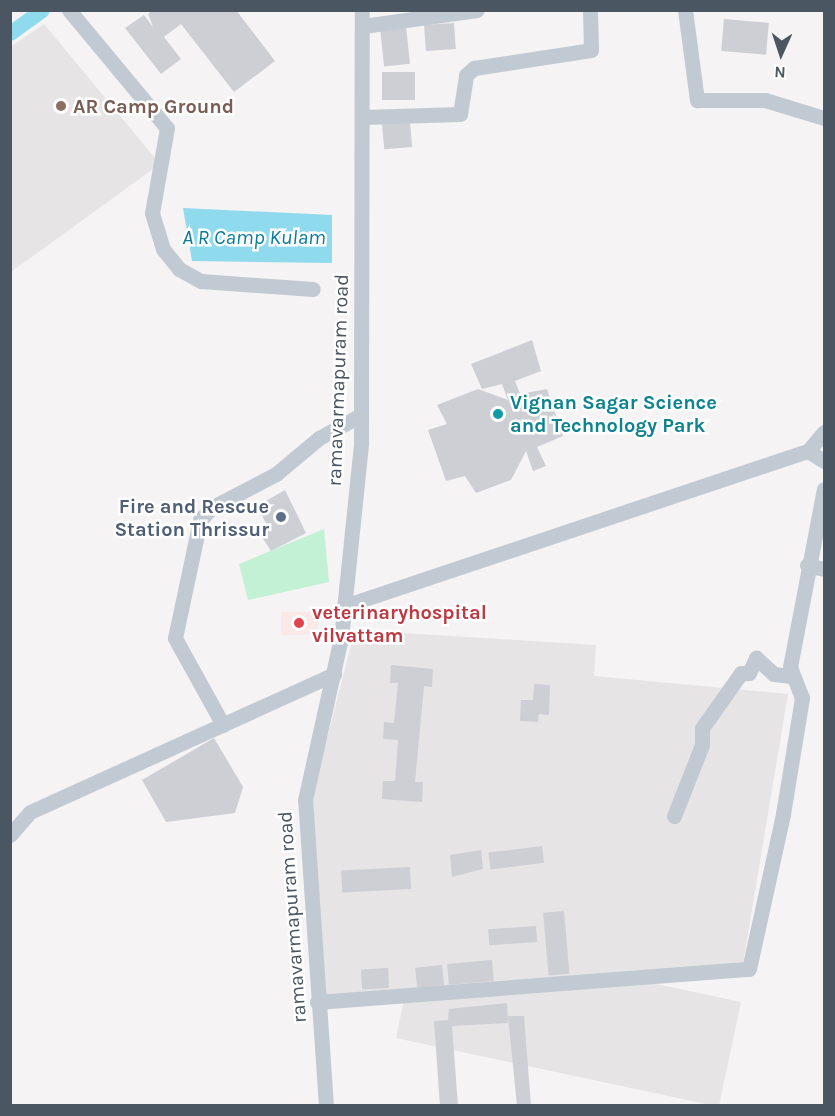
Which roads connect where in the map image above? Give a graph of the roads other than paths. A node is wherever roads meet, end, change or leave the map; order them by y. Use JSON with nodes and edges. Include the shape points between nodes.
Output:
{"nodes":[{"id":1,"x":69,"y":10,"type":"edge"},
{"id":2,"x":477,"y":10,"type":"edge"},
{"id":3,"x":590,"y":10,"type":"edge"},
{"id":4,"x":685,"y":10,"type":"edge"},
{"id":5,"x":363,"y":18,"type":"edge"},
{"id":6,"x":363,"y":117,"type":"junction"},
{"id":7,"x":825,"y":118,"type":"edge"},
{"id":8,"x":313,"y":289,"type":"dead end"},
{"id":9,"x":361,"y":416,"type":"junction"},
{"id":10,"x":825,"y":432,"type":"edge"},
{"id":11,"x":808,"y":451,"type":"junction"},
{"id":12,"x":825,"y":461,"type":"edge"},
{"id":13,"x":825,"y":489,"type":"edge"},
{"id":14,"x":807,"y":565,"type":"junction"},
{"id":15,"x":825,"y":569,"type":"edge"},
{"id":16,"x":344,"y":606,"type":"junction"},
{"id":17,"x":334,"y":674,"type":"junction"},
{"id":18,"x":791,"y":676,"type":"junction"},
{"id":19,"x":223,"y":724,"type":"junction"},
{"id":20,"x":27,"y":816,"type":"junction"},
{"id":21,"x":675,"y":816,"type":"dead end"},
{"id":22,"x":10,"y":820,"type":"edge"},
{"id":23,"x":10,"y":835,"type":"edge"},
{"id":24,"x":317,"y":1002,"type":"junction"},
{"id":25,"x":326,"y":1106,"type":"edge"}],
"edges":[{"from":1,"to":8,"type":"street","via":[[166,128],[152,213],[163,249],[179,269],[201,280]]},
{"from":2,"to":5,"type":"street"},
{"from":3,"to":6,"type":"street","via":[[591,50],[474,68],[466,75],[460,114]]},
{"from":4,"to":7,"type":"street","via":[[697,100],[765,100]]},
{"from":5,"to":6,"type":"street","name":"ramavarmapuram road"},
{"from":6,"to":9,"type":"street","name":"ramavarmapuram road"},
{"from":9,"to":16,"type":"street","name":"ramavarmapuram road"},
{"from":9,"to":19,"type":"street","via":[[319,438],[276,474],[211,508],[200,520],[175,638]]},
{"from":10,"to":11,"type":"street"},
{"from":11,"to":12,"type":"street"},
{"from":11,"to":16,"type":"street"},
{"from":13,"to":14,"type":"street"},
{"from":14,"to":15,"type":"street"},
{"from":14,"to":18,"type":"street"},
{"from":16,"to":17,"type":"street","name":"ramavarmapuram road"},
{"from":17,"to":19,"type":"street"},
{"from":17,"to":24,"type":"street","name":"ramavarmapuram road","via":[[305,800]]},
{"from":18,"to":21,"type":"street","via":[[774,674],[756,658],[749,673],[741,673],[702,728],[702,745]]},
{"from":18,"to":24,"type":"street","via":[[802,698],[783,814],[749,969]]},
{"from":19,"to":20,"type":"street"},
{"from":20,"to":22,"type":"street"},
{"from":20,"to":23,"type":"street"},
{"from":24,"to":25,"type":"street","name":"ramavarmapuram road"}]}
